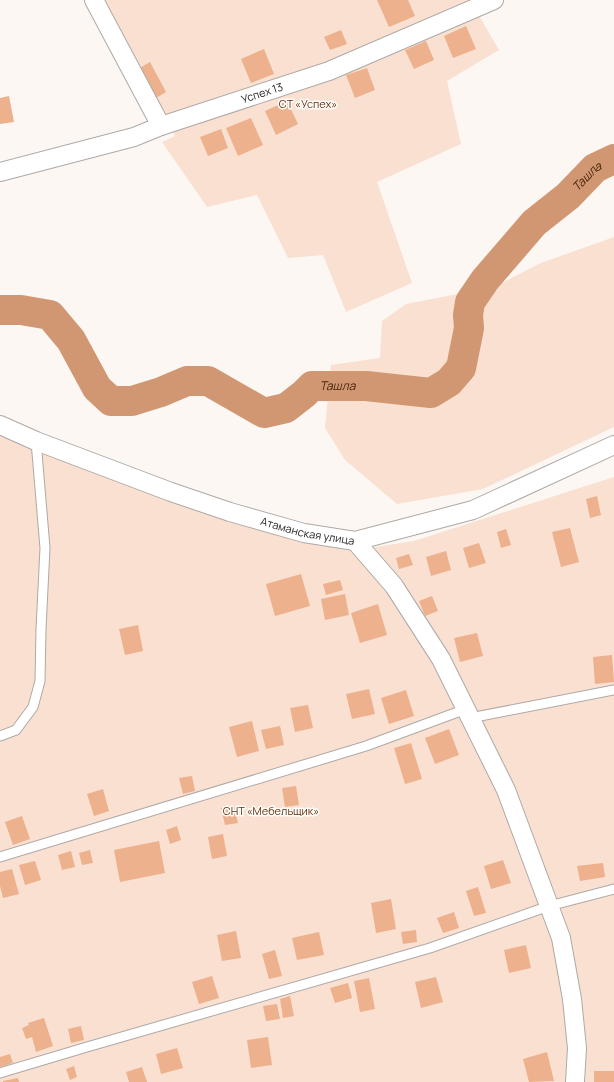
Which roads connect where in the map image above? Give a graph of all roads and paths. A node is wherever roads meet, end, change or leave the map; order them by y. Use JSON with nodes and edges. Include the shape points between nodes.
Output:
{"nodes":[{"id":1,"x":94,"y":0,"type":"edge"},
{"id":2,"x":494,"y":0,"type":"edge"},
{"id":3,"x":161,"y":126,"type":"junction"},
{"id":4,"x":0,"y":172,"type":"edge"},
{"id":5,"x":0,"y":425,"type":"edge"},
{"id":6,"x":36,"y":441,"type":"junction"},
{"id":7,"x":614,"y":445,"type":"edge"},
{"id":8,"x":355,"y":541,"type":"junction"},
{"id":9,"x":614,"y":690,"type":"edge"},
{"id":10,"x":468,"y":713,"type":"junction"},
{"id":11,"x":0,"y":736,"type":"edge"},
{"id":12,"x":0,"y":857,"type":"edge"},
{"id":13,"x":614,"y":889,"type":"edge"},
{"id":14,"x":549,"y":906,"type":"junction"},
{"id":15,"x":0,"y":1073,"type":"edge"},
{"id":16,"x":575,"y":1082,"type":"edge"}],
"edges":[{"from":1,"to":3,"type":"street"},
{"from":2,"to":3,"type":"street","name":"Успех 13","via":[[329,71]]},
{"from":3,"to":4,"type":"street","name":"Успех 13","via":[[134,137]]},
{"from":5,"to":6,"type":"street","name":"Атаманская улица"},
{"from":6,"to":8,"type":"street","name":"Атаманская улица","via":[[230,512],[304,533]]},
{"from":6,"to":11,"type":"lane","via":[[45,548],[40,680],[33,707],[16,730]]},
{"from":7,"to":8,"type":"street","name":"Атаманская улица","via":[[473,510]]},
{"from":8,"to":10,"type":"street","via":[[394,586],[441,658]]},
{"from":9,"to":10,"type":"lane"},
{"from":10,"to":12,"type":"lane"},
{"from":10,"to":14,"type":"street","via":[[506,790]]},
{"from":13,"to":14,"type":"lane"},
{"from":14,"to":15,"type":"lane","via":[[430,948]]},
{"from":14,"to":16,"type":"street","via":[[561,938],[572,998],[576,1048]]}]}
